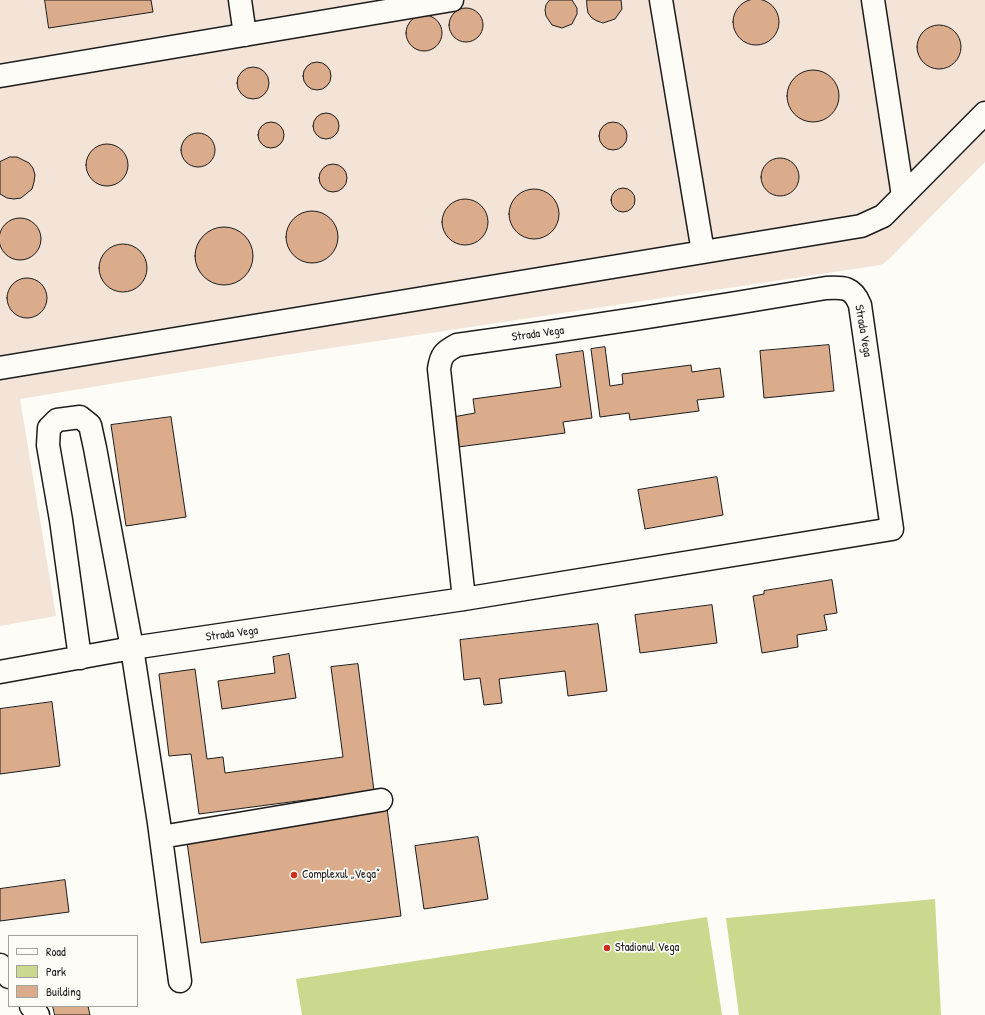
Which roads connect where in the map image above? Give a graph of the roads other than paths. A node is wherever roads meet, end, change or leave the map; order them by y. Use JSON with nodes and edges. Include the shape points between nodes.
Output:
{"nodes":[{"id":1,"x":240,"y":0,"type":"edge"},
{"id":2,"x":452,"y":0,"type":"edge"},
{"id":3,"x":662,"y":0,"type":"edge"},
{"id":4,"x":873,"y":0,"type":"edge"},
{"id":5,"x":245,"y":35,"type":"junction"},
{"id":6,"x":0,"y":76,"type":"edge"},
{"id":7,"x":985,"y":114,"type":"edge"},
{"id":8,"x":903,"y":196,"type":"junction"},
{"id":9,"x":703,"y":252,"type":"junction"},
{"id":10,"x":0,"y":368,"type":"edge"},
{"id":11,"x":464,"y":599,"type":"junction"},
{"id":12,"x":132,"y":648,"type":"junction"},
{"id":13,"x":80,"y":658,"type":"junction"},
{"id":14,"x":0,"y":672,"type":"edge"},
{"id":15,"x":381,"y":800,"type":"dead end"},
{"id":16,"x":161,"y":837,"type":"junction"},
{"id":17,"x":0,"y":966,"type":"edge"},
{"id":18,"x":8,"y":976,"type":"edge"},
{"id":19,"x":180,"y":981,"type":"dead end"},
{"id":20,"x":32,"y":1007,"type":"edge"},
{"id":21,"x":38,"y":1015,"type":"edge"}],
"edges":[{"from":1,"to":5,"type":"street"},
{"from":2,"to":5,"type":"street"},
{"from":3,"to":9,"type":"street"},
{"from":4,"to":8,"type":"street"},
{"from":5,"to":6,"type":"street"},
{"from":7,"to":8,"type":"street"},
{"from":8,"to":9,"type":"street","via":[[883,216],[861,226]]},
{"from":9,"to":10,"type":"street"},
{"from":11,"to":11,"type":"street","name":"Strada Vega","via":[[892,529],[860,305],[856,296],[849,290],[839,287],[826,288],[632,320],[457,345],[447,350],[440,359],[439,369]]},
{"from":11,"to":12,"type":"street","name":"Strada Vega"},
{"from":12,"to":13,"type":"street","name":"Strada Vega"},
{"from":12,"to":13,"type":"street","via":[[90,425],[80,417],[57,420],[49,428],[48,445]]},
{"from":12,"to":16,"type":"street"},
{"from":13,"to":14,"type":"street","name":"Strada Vega"},
{"from":15,"to":16,"type":"street"},
{"from":16,"to":19,"type":"street"},
{"from":17,"to":18,"type":"street"},
{"from":20,"to":21,"type":"street"}]}
